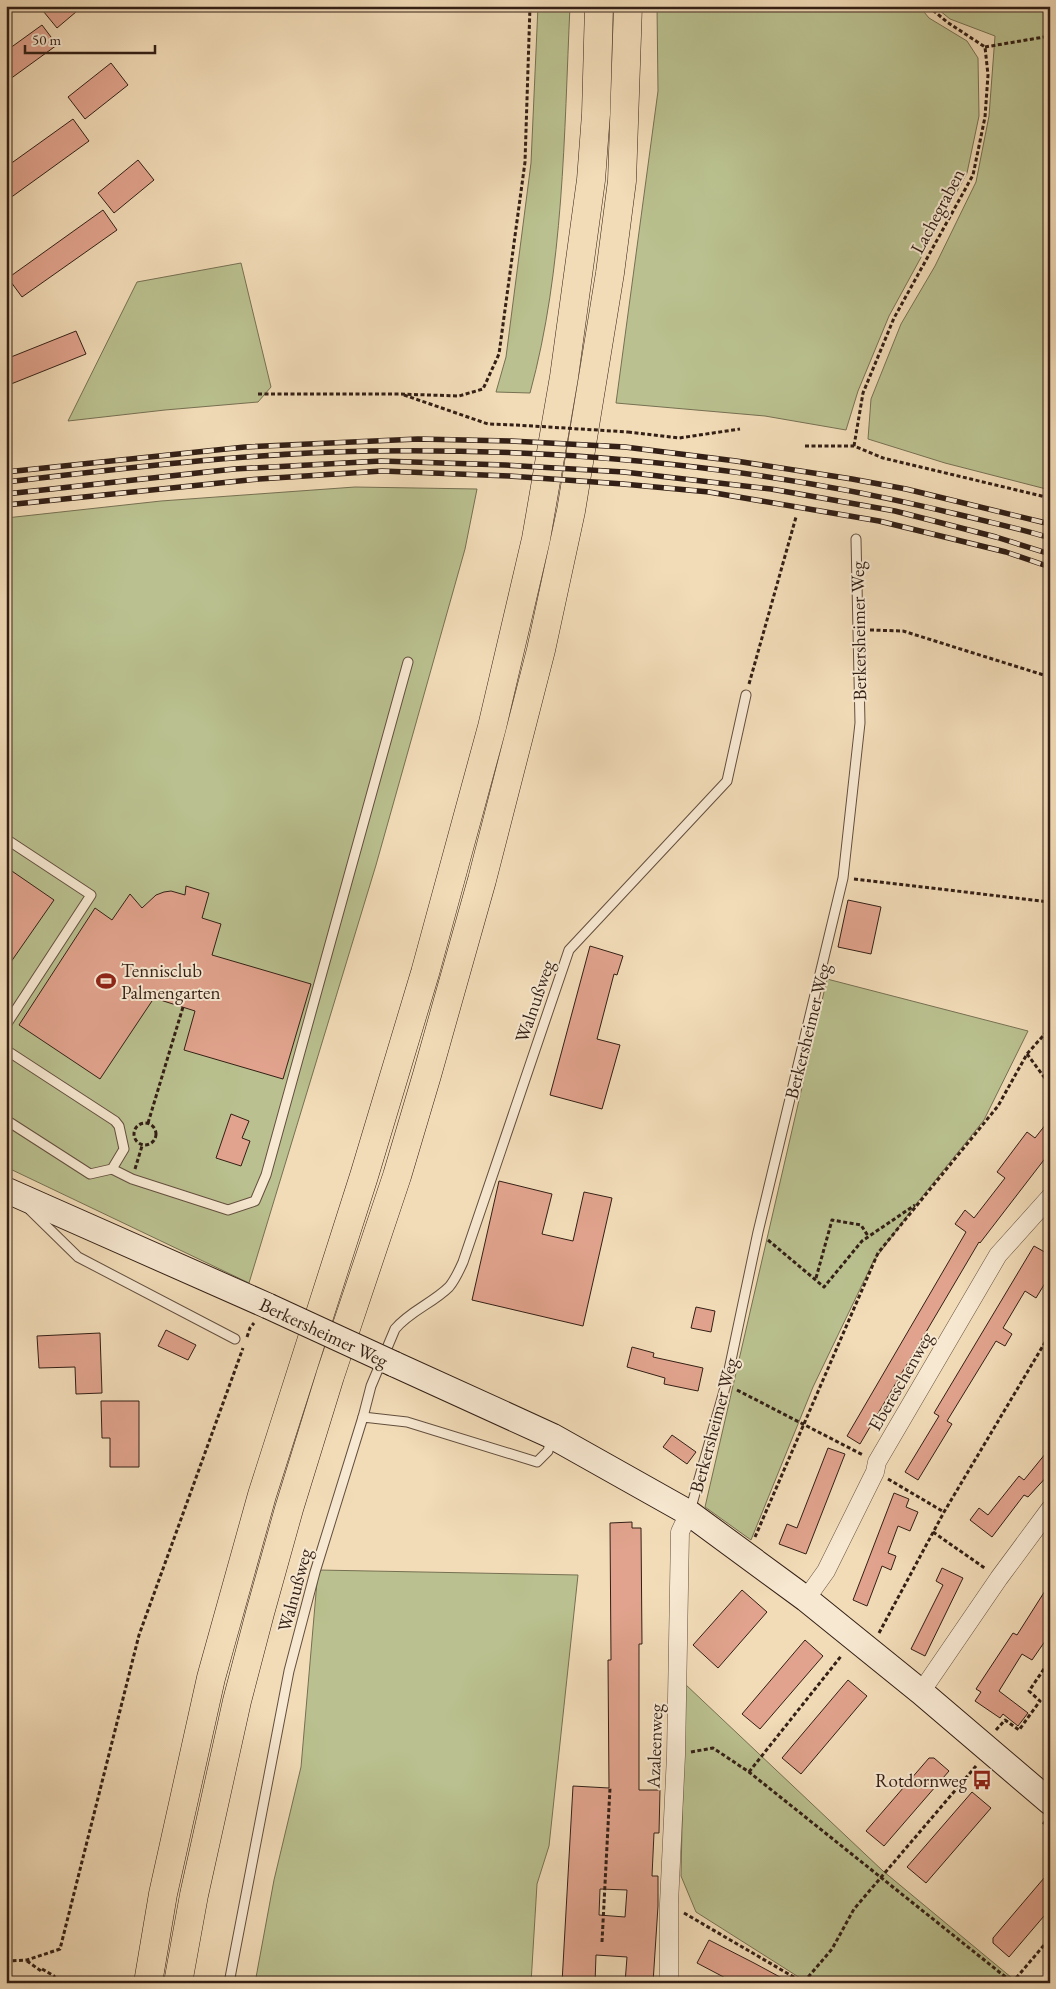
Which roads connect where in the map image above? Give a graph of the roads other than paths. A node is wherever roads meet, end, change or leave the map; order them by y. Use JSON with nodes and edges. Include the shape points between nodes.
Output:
{"nodes":[{"id":1,"x":599,"y":6,"type":"edge"},
{"id":2,"x":628,"y":6,"type":"edge"},
{"id":3,"x":856,"y":539,"type":"dead end"},
{"id":4,"x":408,"y":662,"type":"dead end"},
{"id":5,"x":746,"y":695,"type":"road end"},
{"id":6,"x":6,"y":839,"type":"edge"},
{"id":7,"x":6,"y":1025,"type":"edge"},
{"id":8,"x":6,"y":1050,"type":"edge"},
{"id":9,"x":6,"y":1120,"type":"edge"},
{"id":10,"x":112,"y":1169,"type":"junction"},
{"id":11,"x":7,"y":1197,"type":"edge"},
{"id":12,"x":1050,"y":1197,"type":"edge"},
{"id":13,"x":235,"y":1339,"type":"road end"},
{"id":14,"x":363,"y":1417,"type":"junction"},
{"id":15,"x":552,"y":1436,"type":"junction"},
{"id":16,"x":1050,"y":1509,"type":"edge"},
{"id":17,"x":689,"y":1513,"type":"junction"},
{"id":18,"x":806,"y":1598,"type":"junction"},
{"id":19,"x":921,"y":1692,"type":"junction"},
{"id":20,"x":1046,"y":1812,"type":"edge"},
{"id":21,"x":148,"y":1983,"type":"edge"},
{"id":22,"x":178,"y":1983,"type":"edge"},
{"id":23,"x":229,"y":1983,"type":"edge"},
{"id":24,"x":669,"y":1983,"type":"edge"}],
"edges":[{"from":1,"to":21,"type":"highway","via":[[591,180],[564,377],[536,539],[492,727],[428,964],[262,1495],[211,1678]]},
{"from":2,"to":22,"type":"highway","via":[[624,152],[616,227],[571,511],[543,641],[428,1075],[324,1395],[260,1613],[194,1895]]},
{"from":3,"to":17,"type":"lane","name":"Berkersheimer Weg","via":[[860,723],[843,878],[758,1232],[726,1384]]},
{"from":4,"to":10,"type":"lane","via":[[266,1174],[255,1202],[228,1210],[132,1179]]},
{"from":5,"to":14,"type":"lane","name":"Walnußweg","via":[[727,781],[568,950],[463,1262],[451,1285],[401,1322],[389,1340]]},
{"from":6,"to":7,"type":"lane","via":[[91,895]]},
{"from":8,"to":10,"type":"lane","via":[[115,1121],[124,1149]]},
{"from":9,"to":10,"type":"lane","via":[[90,1174]]},
{"from":11,"to":13,"type":"lane","via":[[35,1215],[78,1257]]},
{"from":11,"to":15,"type":"street","name":"Berkersheimer Weg","bridge":true,"via":[[263,1314],[394,1364]]},
{"from":12,"to":18,"type":"street","name":"Ebereschenweg","via":[[998,1255],[876,1467],[826,1571]]},
{"from":14,"to":15,"type":"lane","via":[[407,1422],[537,1462],[548,1451]]},
{"from":14,"to":23,"type":"lane","name":"Walnußweg","via":[[315,1572],[289,1671]]},
{"from":15,"to":17,"type":"street","name":"Berkersheimer Weg"},
{"from":16,"to":19,"type":"street"},
{"from":17,"to":18,"type":"street","name":"Berkersheimer Weg"},
{"from":17,"to":24,"type":"street","name":"Azaleenweg","via":[[680,1532]]},
{"from":18,"to":19,"type":"street","name":"Berkersheimer Weg"},
{"from":19,"to":20,"type":"street","name":"Berkersheimer Weg"}]}
